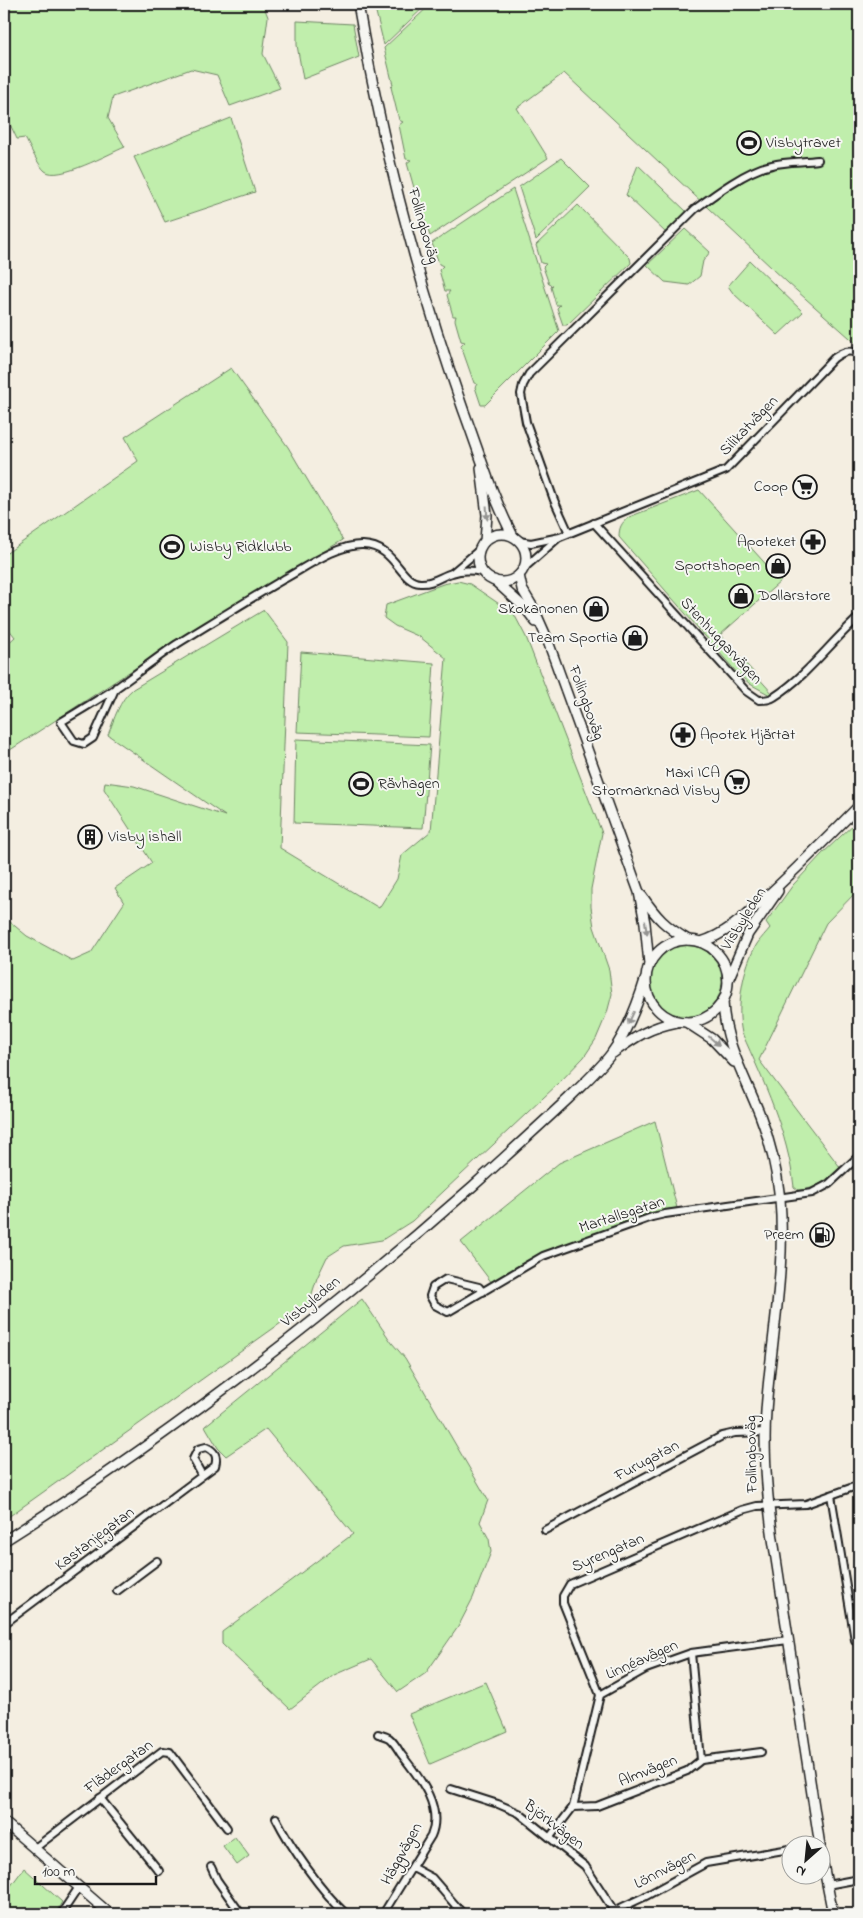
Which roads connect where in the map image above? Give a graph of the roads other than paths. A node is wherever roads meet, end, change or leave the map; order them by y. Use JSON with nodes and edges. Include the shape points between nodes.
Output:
{"nodes":[{"id":1,"x":358,"y":4,"type":"edge"},
{"id":2,"x":818,"y":160,"type":"dead end"},
{"id":3,"x":859,"y":354,"type":"edge"},
{"id":4,"x":478,"y":451,"type":"junction"},
{"id":5,"x":594,"y":523,"type":"junction"},
{"id":6,"x":569,"y":533,"type":"junction"},
{"id":7,"x":560,"y":537,"type":"junction"},
{"id":8,"x":516,"y":538,"type":"junction"},
{"id":9,"x":485,"y":541,"type":"junction"},
{"id":10,"x":479,"y":550,"type":"junction"},
{"id":11,"x":452,"y":572,"type":"junction"},
{"id":12,"x":482,"y":572,"type":"junction"},
{"id":13,"x":521,"y":572,"type":"junction"},
{"id":14,"x":494,"y":580,"type":"junction"},
{"id":15,"x":859,"y":617,"type":"edge"},
{"id":16,"x":546,"y":636,"type":"junction"},
{"id":17,"x":116,"y":687,"type":"junction"},
{"id":18,"x":859,"y":806,"type":"edge"},
{"id":19,"x":790,"y":876,"type":"junction"},
{"id":20,"x":639,"y":892,"type":"junction"},
{"id":21,"x":688,"y":940,"type":"junction"},
{"id":22,"x":701,"y":942,"type":"junction"},
{"id":23,"x":649,"y":964,"type":"junction"},
{"id":24,"x":645,"y":980,"type":"junction"},
{"id":25,"x":728,"y":980,"type":"junction"},
{"id":26,"x":723,"y":1001,"type":"junction"},
{"id":27,"x":682,"y":1022,"type":"junction"},
{"id":28,"x":611,"y":1054,"type":"junction"},
{"id":29,"x":738,"y":1066,"type":"junction"},
{"id":30,"x":859,"y":1156,"type":"edge"},
{"id":31,"x":780,"y":1198,"type":"junction"},
{"id":32,"x":483,"y":1292,"type":"junction"},
{"id":33,"x":766,"y":1432,"type":"junction"},
{"id":34,"x":202,"y":1475,"type":"dead end"},
{"id":35,"x":859,"y":1485,"type":"edge"},
{"id":36,"x":831,"y":1495,"type":"junction"},
{"id":37,"x":769,"y":1506,"type":"junction"},
{"id":38,"x":545,"y":1530,"type":"dead end"},
{"id":39,"x":4,"y":1540,"type":"edge"},
{"id":40,"x":157,"y":1561,"type":"dead end"},
{"id":41,"x":116,"y":1591,"type":"dead end"},
{"id":42,"x":4,"y":1624,"type":"edge"},
{"id":43,"x":788,"y":1640,"type":"junction"},
{"id":44,"x":859,"y":1645,"type":"edge"},
{"id":45,"x":691,"y":1653,"type":"junction"},
{"id":46,"x":600,"y":1694,"type":"junction"},
{"id":47,"x":378,"y":1734,"type":"dead end"},
{"id":48,"x":761,"y":1752,"type":"dead end"},
{"id":49,"x":701,"y":1760,"type":"junction"},
{"id":50,"x":451,"y":1788,"type":"dead end"},
{"id":51,"x":100,"y":1798,"type":"junction"},
{"id":52,"x":573,"y":1807,"type":"junction"},
{"id":53,"x":276,"y":1818,"type":"dead end"},
{"id":54,"x":4,"y":1822,"type":"edge"},
{"id":55,"x":4,"y":1827,"type":"edge"},
{"id":56,"x":227,"y":1828,"type":"dead end"},
{"id":57,"x":817,"y":1836,"type":"edge"},
{"id":58,"x":22,"y":1837,"type":"junction"},
{"id":59,"x":550,"y":1837,"type":"junction"},
{"id":60,"x":35,"y":1848,"type":"junction"},
{"id":61,"x":780,"y":1851,"type":"edge"},
{"id":62,"x":212,"y":1867,"type":"dead end"},
{"id":63,"x":412,"y":1868,"type":"junction"},
{"id":64,"x":159,"y":1871,"type":"dead end"},
{"id":65,"x":859,"y":1879,"type":"edge"},
{"id":66,"x":830,"y":1884,"type":"edge"},
{"id":67,"x":827,"y":1886,"type":"edge"},
{"id":68,"x":79,"y":1888,"type":"junction"},
{"id":69,"x":615,"y":1912,"type":"edge"},
{"id":70,"x":60,"y":1914,"type":"edge"},
{"id":71,"x":110,"y":1914,"type":"edge"},
{"id":72,"x":240,"y":1914,"type":"edge"},
{"id":73,"x":346,"y":1914,"type":"edge"},
{"id":74,"x":383,"y":1914,"type":"edge"},
{"id":75,"x":463,"y":1914,"type":"edge"},
{"id":76,"x":832,"y":1914,"type":"edge"}],
"edges":[{"from":1,"to":4,"type":"main road","name":"Follingboväg","via":[[389,157],[442,350]]},
{"from":2,"to":6,"type":"street","via":[[770,165],[718,191],[695,209],[529,374],[521,394],[526,422]]},
{"from":3,"to":5,"type":"street","name":"Silikatvägen","via":[[843,352],[834,358],[726,470]]},
{"from":4,"to":8,"type":"main road","name":"Follingboväg"},
{"from":4,"to":9,"type":"main road","name":"Follingboväg","one_way":true,"via":[[487,514]]},
{"from":5,"to":6,"type":"street","name":"Silikatvägen"},
{"from":5,"to":15,"type":"street","name":"Stenhuggarvägen","via":[[746,691],[759,700],[773,698],[813,664]]},
{"from":6,"to":7,"type":"street","name":"Silikatvägen"},
{"from":7,"to":8,"type":"street","via":[[531,543]]},
{"from":7,"to":13,"type":"street"},
{"from":8,"to":9,"type":"main road","via":[[500,534]]},
{"from":8,"to":13,"type":"main road","via":[[525,552]]},
{"from":9,"to":10,"type":"main road"},
{"from":10,"to":11,"type":"street"},
{"from":10,"to":12,"type":"main road","via":[[478,563]]},
{"from":11,"to":12,"type":"street"},
{"from":11,"to":17,"type":"street","via":[[430,582],[419,583],[408,577],[380,549],[368,545],[350,546],[317,560],[253,597]]},
{"from":12,"to":14,"type":"main road"},
{"from":13,"to":14,"type":"main road","via":[[509,581]]},
{"from":13,"to":16,"type":"main road","name":"Follingboväg","via":[[522,590]]},
{"from":14,"to":16,"type":"main road","name":"Follingboväg","via":[[526,609]]},
{"from":16,"to":20,"type":"main road","name":"Follingboväg"},
{"from":17,"to":17,"type":"street","via":[[93,738],[84,744],[74,741],[61,722]]},
{"from":18,"to":19,"type":"main road","name":"Visbyleden"},
{"from":19,"to":22,"type":"main road","name":"Visbyleden","via":[[724,932]]},
{"from":19,"to":25,"type":"main road","name":"Visbyleden","via":[[748,934]]},
{"from":20,"to":21,"type":"main road","name":"Follingboväg","via":[[659,919]]},
{"from":20,"to":23,"type":"main road","name":"Follingboväg","one_way":true},
{"from":21,"to":22,"type":"main road"},
{"from":21,"to":23,"type":"main road","via":[[662,947]]},
{"from":22,"to":25,"type":"main road","via":[[720,957]]},
{"from":23,"to":24,"type":"main road"},
{"from":24,"to":27,"type":"main road","via":[[648,997],[654,1007],[663,1015]]},
{"from":24,"to":28,"type":"main road","name":"Visbyleden","one_way":true,"via":[[632,1016]]},
{"from":25,"to":26,"type":"main road"},
{"from":26,"to":27,"type":"main road","via":[[705,1018]]},
{"from":26,"to":29,"type":"main road","name":"Follingboväg","via":[[726,1032]]},
{"from":27,"to":28,"type":"main road","name":"Visbyleden","via":[[645,1031]]},
{"from":27,"to":29,"type":"main road","name":"Follingboväg","one_way":true,"via":[[712,1039]]},
{"from":28,"to":39,"type":"main road","name":"Visbyleden","via":[[526,1138],[408,1243],[299,1333],[126,1460]]},
{"from":29,"to":31,"type":"main road","name":"Follingboväg","via":[[763,1124]]},
{"from":30,"to":31,"type":"street","name":"Martallsgatan","via":[[819,1190]]},
{"from":31,"to":32,"type":"street","name":"Martallsgatan","via":[[652,1217],[543,1256]]},
{"from":31,"to":33,"type":"main road","name":"Follingboväg","via":[[781,1261]]},
{"from":32,"to":32,"type":"street","name":"Martallsgatan","via":[[479,1287],[446,1279],[433,1287],[430,1296],[435,1305],[448,1312]]},
{"from":33,"to":37,"type":"main road","name":"Follingboväg"},
{"from":33,"to":38,"type":"street","name":"Furugatan","via":[[722,1436]]},
{"from":34,"to":42,"type":"street","name":"Kastanjegatan"},
{"from":35,"to":36,"type":"street"},
{"from":36,"to":37,"type":"street","via":[[806,1504]]},
{"from":36,"to":44,"type":"street","via":[[855,1640]]},
{"from":37,"to":43,"type":"main road","name":"Follingboväg"},
{"from":37,"to":46,"type":"street","name":"Syrengatan","via":[[742,1510],[568,1586],[563,1603]]},
{"from":40,"to":41,"type":"street"},
{"from":43,"to":45,"type":"street","name":"Linnéavägen"},
{"from":43,"to":57,"type":"main road","name":"Follingboväg"},
{"from":45,"to":46,"type":"street","name":"Linnéavägen","via":[[646,1669]]},
{"from":45,"to":49,"type":"street"},
{"from":46,"to":52,"type":"street","name":"Linnéavägen"},
{"from":47,"to":63,"type":"street","name":"Häggvägen","via":[[389,1738],[415,1772],[432,1806],[434,1829]]},
{"from":48,"to":49,"type":"street","name":"Almvägen"},
{"from":49,"to":52,"type":"street","name":"Almvägen","via":[[688,1771],[597,1806]]},
{"from":50,"to":59,"type":"street","name":"Björkvägen","via":[[519,1813]]},
{"from":51,"to":56,"type":"street","name":"Flädergatan","via":[[166,1751],[170,1752]]},
{"from":51,"to":60,"type":"street","name":"Flädergatan"},
{"from":51,"to":64,"type":"street"},
{"from":52,"to":59,"type":"street","name":"Linnéavägen"},
{"from":53,"to":73,"type":"street","via":[[317,1881]]},
{"from":54,"to":58,"type":"main road"},
{"from":55,"to":58,"type":"main road"},
{"from":58,"to":60,"type":"main road"},
{"from":59,"to":69,"type":"street","name":"Björkvägen","via":[[585,1866]]},
{"from":60,"to":68,"type":"main road"},
{"from":61,"to":69,"type":"street","name":"Lönnvägen","via":[[706,1864]]},
{"from":62,"to":72,"type":"street"},
{"from":63,"to":74,"type":"street","name":"Häggvägen"},
{"from":63,"to":75,"type":"street","via":[[432,1878]]},
{"from":65,"to":66,"type":"street"},
{"from":67,"to":76,"type":"main road","name":"Follingboväg"},
{"from":68,"to":70,"type":"street"},
{"from":68,"to":71,"type":"main road"}]}
